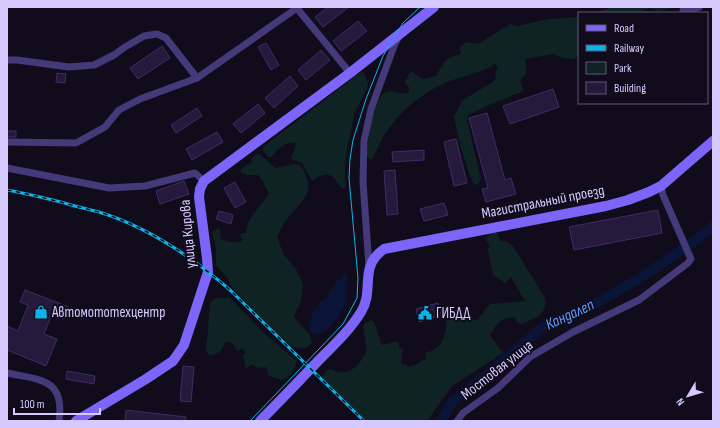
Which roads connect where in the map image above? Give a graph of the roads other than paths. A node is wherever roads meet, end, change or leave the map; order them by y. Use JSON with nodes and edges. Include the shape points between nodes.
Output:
{"nodes":[{"id":1,"x":434,"y":7,"type":"edge"},
{"id":2,"x":699,"y":7,"type":"edge"},
{"id":3,"x":296,"y":8,"type":"edge"},
{"id":4,"x":682,"y":11,"type":"dead end"},
{"id":5,"x":400,"y":34,"type":"junction"},
{"id":6,"x":7,"y":60,"type":"edge"},
{"id":7,"x":350,"y":73,"type":"junction"},
{"id":8,"x":197,"y":78,"type":"junction"},
{"id":9,"x":713,"y":141,"type":"edge"},
{"id":10,"x":7,"y":142,"type":"edge"},
{"id":11,"x":7,"y":168,"type":"edge"},
{"id":12,"x":204,"y":181,"type":"junction"},
{"id":13,"x":661,"y":186,"type":"junction"},
{"id":14,"x":368,"y":242,"type":"junction"},
{"id":15,"x":384,"y":248,"type":"junction"},
{"id":16,"x":369,"y":266,"type":"junction"},
{"id":17,"x":7,"y":373,"type":"edge"},
{"id":18,"x":59,"y":421,"type":"edge"},
{"id":19,"x":76,"y":421,"type":"edge"},
{"id":20,"x":260,"y":421,"type":"edge"},
{"id":21,"x":457,"y":421,"type":"edge"}],
"edges":[{"from":1,"to":5,"type":"street","name":"улица Кирова"},
{"from":2,"to":4,"type":"street"},
{"from":3,"to":7,"type":"street"},
{"from":3,"to":8,"type":"street"},
{"from":5,"to":7,"type":"street","name":"улица Кирова"},
{"from":5,"to":14,"type":"street","name":"улица Кирова","via":[[371,109],[364,141],[363,182]]},
{"from":6,"to":8,"type":"street","via":[[68,67],[94,65],[144,36],[157,34],[166,38]]},
{"from":7,"to":12,"type":"street","name":"улица Кирова"},
{"from":8,"to":10,"type":"street","via":[[140,99],[119,110],[105,127],[76,143]]},
{"from":9,"to":13,"type":"street","name":"Магистральный проезд"},
{"from":11,"to":12,"type":"street","via":[[109,188],[145,186],[195,173]]},
{"from":12,"to":19,"type":"street","name":"улица Кирова","via":[[199,198],[208,272],[184,345],[173,361]]},
{"from":13,"to":15,"type":"street","name":"Магистральный проезд","via":[[606,206]]},
{"from":13,"to":21,"type":"street","name":"Мостовая улица","via":[[691,259],[688,264],[639,300],[573,332],[530,357],[498,388],[463,413]]},
{"from":14,"to":15,"type":"street","via":[[374,248]]},
{"from":14,"to":16,"type":"street","name":"улица Кирова"},
{"from":15,"to":16,"type":"street"},
{"from":16,"to":20,"type":"street","name":"улица Кирова","via":[[368,291],[362,310],[348,331]]},
{"from":17,"to":18,"type":"street","via":[[40,380],[53,386],[60,400]]}]}
